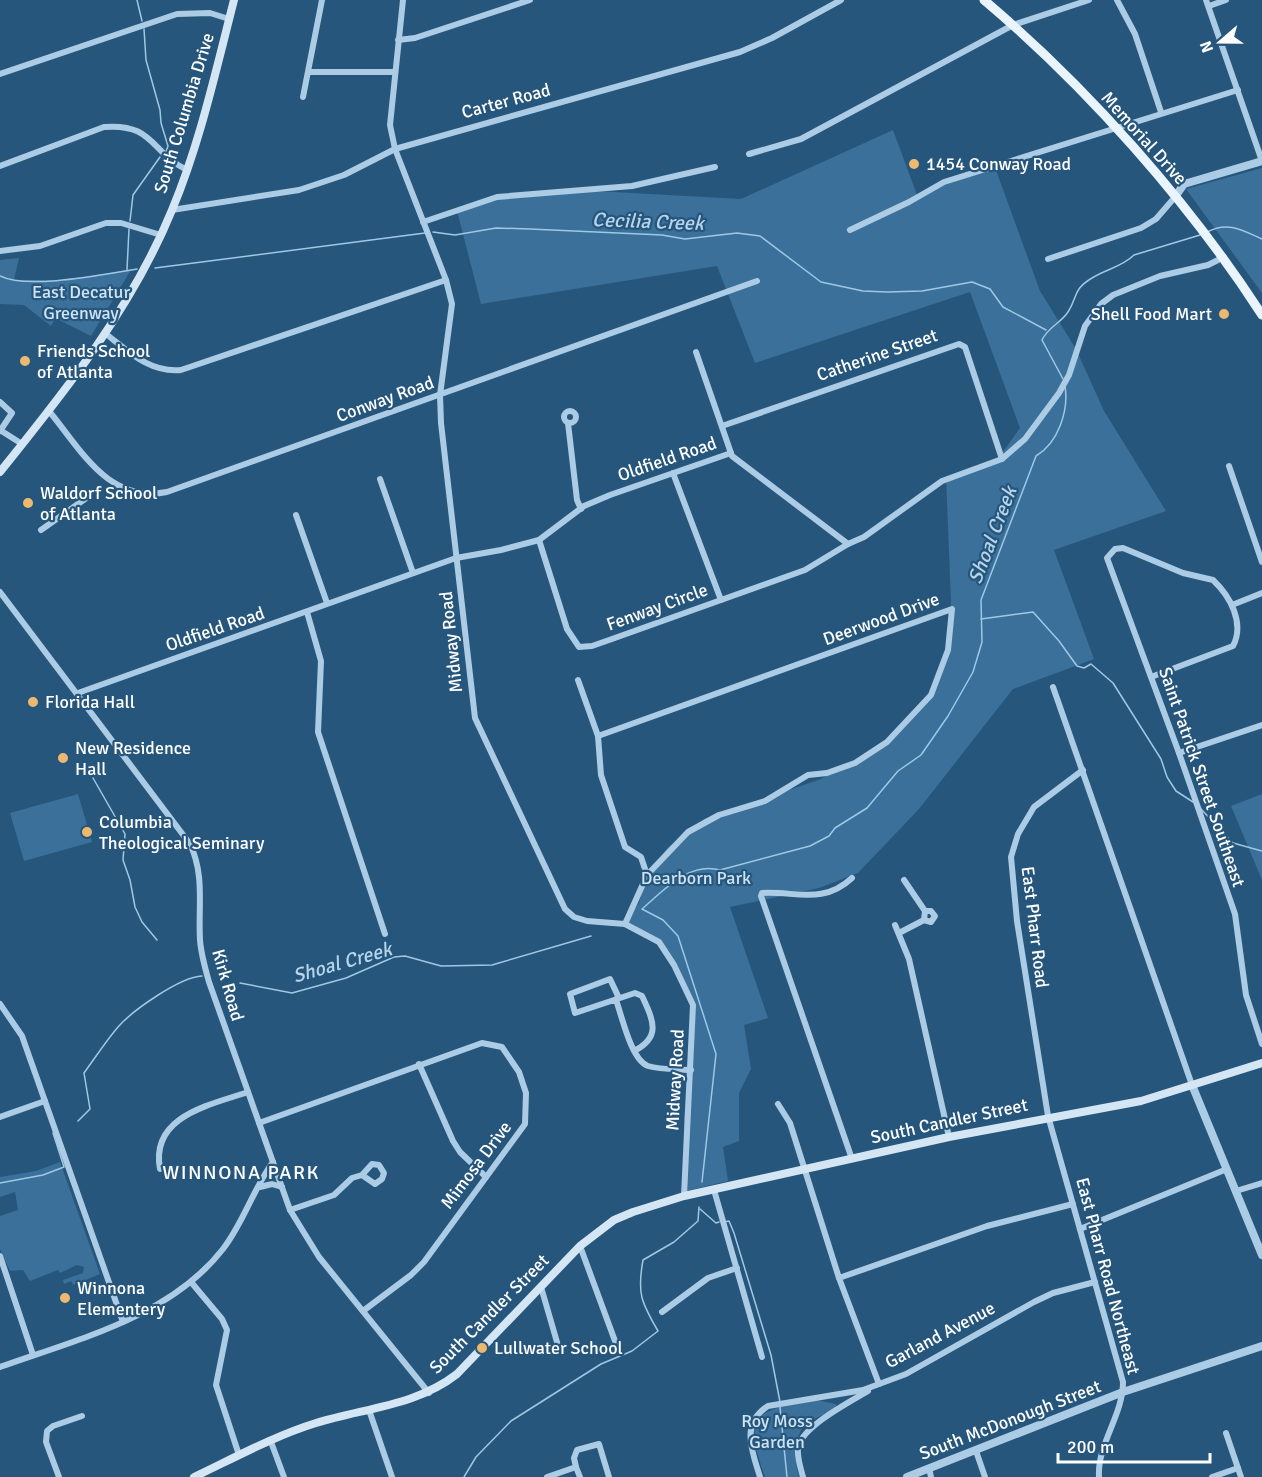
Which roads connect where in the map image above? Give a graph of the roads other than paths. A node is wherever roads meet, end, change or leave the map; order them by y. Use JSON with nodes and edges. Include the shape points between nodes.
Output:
{"nodes":[{"id":1,"x":234,"y":0,"type":"edge"},
{"id":2,"x":321,"y":0,"type":"edge"},
{"id":3,"x":403,"y":0,"type":"edge"},
{"id":4,"x":530,"y":0,"type":"edge"},
{"id":5,"x":841,"y":0,"type":"edge"},
{"id":6,"x":984,"y":0,"type":"edge"},
{"id":7,"x":1089,"y":0,"type":"edge"},
{"id":8,"x":1117,"y":0,"type":"edge"},
{"id":9,"x":1226,"y":0,"type":"edge"},
{"id":10,"x":1207,"y":3,"type":"edge"},
{"id":11,"x":229,"y":19,"type":"junction"},
{"id":12,"x":1013,"y":25,"type":"junction"},
{"id":13,"x":398,"y":40,"type":"junction"},
{"id":14,"x":310,"y":72,"type":"junction"},
{"id":15,"x":394,"y":72,"type":"junction"},
{"id":16,"x":0,"y":74,"type":"edge"},
{"id":17,"x":1239,"y":90,"type":"junction"},
{"id":18,"x":303,"y":98,"type":"dead end"},
{"id":19,"x":1161,"y":112,"type":"junction"},
{"id":20,"x":1114,"y":127,"type":"junction"},
{"id":21,"x":395,"y":149,"type":"junction"},
{"id":22,"x":749,"y":154,"type":"dead end"},
{"id":23,"x":1262,"y":161,"type":"edge"},
{"id":24,"x":0,"y":166,"type":"edge"},
{"id":25,"x":715,"y":167,"type":"dead end"},
{"id":26,"x":188,"y":170,"type":"junction"},
{"id":27,"x":1175,"y":197,"type":"junction"},
{"id":28,"x":172,"y":210,"type":"junction"},
{"id":29,"x":423,"y":222,"type":"junction"},
{"id":30,"x":850,"y":230,"type":"dead end"},
{"id":31,"x":162,"y":235,"type":"junction"},
{"id":32,"x":0,"y":251,"type":"edge"},
{"id":33,"x":1224,"y":257,"type":"junction"},
{"id":34,"x":1048,"y":259,"type":"dead end"},
{"id":35,"x":446,"y":280,"type":"junction"},
{"id":36,"x":757,"y":281,"type":"dead end"},
{"id":37,"x":1262,"y":315,"type":"edge"},
{"id":38,"x":106,"y":334,"type":"junction"},
{"id":39,"x":696,"y":352,"type":"dead end"},
{"id":40,"x":440,"y":395,"type":"junction"},
{"id":41,"x":0,"y":402,"type":"edge"},
{"id":42,"x":49,"y":411,"type":"junction"},
{"id":43,"x":568,"y":423,"type":"dead end"},
{"id":44,"x":722,"y":426,"type":"junction"},
{"id":45,"x":0,"y":430,"type":"edge"},
{"id":46,"x":22,"y":444,"type":"junction"},
{"id":47,"x":730,"y":453,"type":"junction"},
{"id":48,"x":1002,"y":459,"type":"junction"},
{"id":49,"x":1229,"y":466,"type":"dead end"},
{"id":50,"x":0,"y":472,"type":"edge"},
{"id":51,"x":673,"y":473,"type":"junction"},
{"id":52,"x":380,"y":479,"type":"dead end"},
{"id":53,"x":85,"y":499,"type":"dead end"},
{"id":54,"x":581,"y":509,"type":"junction"},
{"id":55,"x":296,"y":515,"type":"dead end"},
{"id":56,"x":41,"y":530,"type":"dead end"},
{"id":57,"x":539,"y":540,"type":"junction"},
{"id":58,"x":848,"y":544,"type":"junction"},
{"id":59,"x":456,"y":558,"type":"junction"},
{"id":60,"x":1262,"y":562,"type":"edge"},
{"id":61,"x":413,"y":573,"type":"junction"},
{"id":62,"x":0,"y":591,"type":"edge"},
{"id":63,"x":1262,"y":593,"type":"edge"},
{"id":64,"x":721,"y":600,"type":"junction"},
{"id":65,"x":327,"y":603,"type":"junction"},
{"id":66,"x":1232,"y":605,"type":"junction"},
{"id":67,"x":307,"y":612,"type":"junction"},
{"id":68,"x":1151,"y":677,"type":"junction"},
{"id":69,"x":578,"y":680,"type":"dead end"},
{"id":70,"x":1053,"y":687,"type":"dead end"},
{"id":71,"x":78,"y":693,"type":"junction"},
{"id":72,"x":1262,"y":725,"type":"edge"},
{"id":73,"x":598,"y":736,"type":"junction"},
{"id":74,"x":1179,"y":753,"type":"junction"},
{"id":75,"x":1083,"y":770,"type":"junction"},
{"id":76,"x":647,"y":875,"type":"junction"},
{"id":77,"x":852,"y":878,"type":"dead end"},
{"id":78,"x":904,"y":880,"type":"dead end"},
{"id":79,"x":925,"y":911,"type":"junction"},
{"id":80,"x":924,"y":920,"type":"junction"},
{"id":81,"x":625,"y":924,"type":"junction"},
{"id":82,"x":895,"y":925,"type":"dead end"},
{"id":83,"x":899,"y":933,"type":"junction"},
{"id":84,"x":385,"y":934,"type":"dead end"},
{"id":85,"x":616,"y":1000,"type":"junction"},
{"id":86,"x":0,"y":1004,"type":"edge"},
{"id":87,"x":1262,"y":1044,"type":"edge"},
{"id":88,"x":634,"y":1051,"type":"junction"},
{"id":89,"x":1262,"y":1063,"type":"edge"},
{"id":90,"x":419,"y":1064,"type":"junction"},
{"id":91,"x":691,"y":1070,"type":"junction"},
{"id":92,"x":1192,"y":1085,"type":"junction"},
{"id":93,"x":248,"y":1092,"type":"junction"},
{"id":94,"x":45,"y":1101,"type":"junction"},
{"id":95,"x":778,"y":1104,"type":"dead end"},
{"id":96,"x":1048,"y":1116,"type":"junction"},
{"id":97,"x":0,"y":1117,"type":"edge"},
{"id":98,"x":259,"y":1123,"type":"junction"},
{"id":99,"x":949,"y":1137,"type":"junction"},
{"id":100,"x":852,"y":1159,"type":"junction"},
{"id":101,"x":273,"y":1162,"type":"junction"},
{"id":102,"x":160,"y":1169,"type":"dead end"},
{"id":103,"x":1227,"y":1169,"type":"junction"},
{"id":104,"x":803,"y":1170,"type":"junction"},
{"id":105,"x":362,"y":1175,"type":"dead end"},
{"id":106,"x":486,"y":1177,"type":"junction"},
{"id":107,"x":1262,"y":1183,"type":"edge"},
{"id":108,"x":282,"y":1186,"type":"junction"},
{"id":109,"x":259,"y":1187,"type":"junction"},
{"id":110,"x":714,"y":1190,"type":"junction"},
{"id":111,"x":1236,"y":1191,"type":"junction"},
{"id":112,"x":684,"y":1196,"type":"junction"},
{"id":113,"x":1073,"y":1204,"type":"junction"},
{"id":114,"x":291,"y":1210,"type":"junction"},
{"id":115,"x":1080,"y":1228,"type":"junction"},
{"id":116,"x":580,"y":1246,"type":"junction"},
{"id":117,"x":1262,"y":1255,"type":"edge"},
{"id":118,"x":0,"y":1256,"type":"edge"},
{"id":119,"x":737,"y":1268,"type":"junction"},
{"id":120,"x":839,"y":1278,"type":"junction"},
{"id":121,"x":190,"y":1282,"type":"junction"},
{"id":122,"x":1095,"y":1282,"type":"junction"},
{"id":123,"x":541,"y":1287,"type":"junction"},
{"id":124,"x":363,"y":1311,"type":"junction"},
{"id":125,"x":662,"y":1312,"type":"dead end"},
{"id":126,"x":123,"y":1322,"type":"junction"},
{"id":127,"x":615,"y":1341,"type":"dead end"},
{"id":128,"x":1262,"y":1346,"type":"edge"},
{"id":129,"x":560,"y":1349,"type":"dead end"},
{"id":130,"x":33,"y":1355,"type":"junction"},
{"id":131,"x":762,"y":1357,"type":"dead end"},
{"id":132,"x":0,"y":1367,"type":"edge"},
{"id":133,"x":879,"y":1384,"type":"junction"},
{"id":134,"x":1123,"y":1392,"type":"junction"},
{"id":135,"x":430,"y":1393,"type":"junction"},
{"id":136,"x":369,"y":1410,"type":"junction"},
{"id":137,"x":82,"y":1416,"type":"dead end"},
{"id":138,"x":1226,"y":1433,"type":"dead end"},
{"id":139,"x":271,"y":1442,"type":"junction"},
{"id":140,"x":976,"y":1450,"type":"junction"},
{"id":141,"x":239,"y":1455,"type":"junction"},
{"id":142,"x":576,"y":1467,"type":"junction"},
{"id":143,"x":929,"y":1468,"type":"junction"},
{"id":144,"x":1238,"y":1468,"type":"junction"},
{"id":145,"x":58,"y":1477,"type":"edge"},
{"id":146,"x":194,"y":1477,"type":"edge"},
{"id":147,"x":284,"y":1477,"type":"edge"},
{"id":148,"x":392,"y":1477,"type":"edge"},
{"id":149,"x":547,"y":1477,"type":"edge"},
{"id":150,"x":580,"y":1477,"type":"edge"},
{"id":151,"x":609,"y":1477,"type":"edge"},
{"id":152,"x":760,"y":1477,"type":"edge"},
{"id":153,"x":803,"y":1477,"type":"edge"},
{"id":154,"x":907,"y":1477,"type":"edge"},
{"id":155,"x":931,"y":1477,"type":"edge"},
{"id":156,"x":985,"y":1477,"type":"edge"},
{"id":157,"x":1099,"y":1477,"type":"edge"},
{"id":158,"x":1212,"y":1477,"type":"edge"},
{"id":159,"x":1241,"y":1477,"type":"edge"}],
"edges":[{"from":1,"to":11,"type":"main road","name":"South Columbia Drive"},
{"from":2,"to":14,"type":"street"},
{"from":3,"to":13,"type":"street","name":"Midway Road"},
{"from":4,"to":13,"type":"street","via":[[415,38]]},
{"from":5,"to":21,"type":"street","name":"Carter Road","via":[[740,52]]},
{"from":6,"to":12,"type":"main road","name":"Memorial Drive"},
{"from":7,"to":12,"type":"street"},
{"from":8,"to":19,"type":"street","via":[[1135,34]]},
{"from":9,"to":10,"type":"street"},
{"from":10,"to":17,"type":"street"},
{"from":11,"to":16,"type":"street","via":[[210,13],[177,14]]},
{"from":11,"to":26,"type":"main road","name":"South Columbia Drive"},
{"from":12,"to":20,"type":"main road","name":"Memorial Drive"},
{"from":12,"to":22,"type":"street","via":[[801,139]]},
{"from":13,"to":15,"type":"street","name":"Midway Road"},
{"from":14,"to":15,"type":"street"},
{"from":14,"to":18,"type":"street"},
{"from":15,"to":21,"type":"street","name":"Midway Road","via":[[389,114]]},
{"from":17,"to":19,"type":"street"},
{"from":17,"to":23,"type":"street"},
{"from":19,"to":20,"type":"street"},
{"from":20,"to":27,"type":"main road","name":"Memorial Drive"},
{"from":20,"to":30,"type":"street","via":[[944,182]]},
{"from":21,"to":28,"type":"street","name":"Carter Road","via":[[344,175],[299,189]]},
{"from":21,"to":29,"type":"street","name":"Midway Road"},
{"from":23,"to":27,"type":"street","via":[[1184,184]]},
{"from":24,"to":26,"type":"street","via":[[104,127],[120,126],[137,129],[152,139],[163,154]]},
{"from":25,"to":29,"type":"street","via":[[632,186],[497,197]]},
{"from":26,"to":28,"type":"main road","name":"South Columbia Drive"},
{"from":27,"to":33,"type":"main road","name":"Memorial Drive"},
{"from":27,"to":34,"type":"street","via":[[1156,219],[1141,228]]},
{"from":28,"to":31,"type":"main road","name":"South Columbia Drive"},
{"from":29,"to":35,"type":"street","name":"Midway Road"},
{"from":31,"to":32,"type":"street","via":[[121,223],[106,223],[40,246]]},
{"from":31,"to":38,"type":"main road","name":"South Columbia Drive"},
{"from":33,"to":37,"type":"main road","name":"Memorial Drive"},
{"from":33,"to":48,"type":"street","via":[[1208,265],[1160,276],[1101,304],[1085,326],[1062,387],[1024,439]]},
{"from":35,"to":38,"type":"street","via":[[181,370],[146,364]]},
{"from":35,"to":40,"type":"street","name":"Midway Road","via":[[452,304]]},
{"from":36,"to":40,"type":"street","name":"Conway Road"},
{"from":38,"to":42,"type":"main road","name":"South Columbia Drive"},
{"from":39,"to":44,"type":"street"},
{"from":40,"to":42,"type":"street","name":"Conway Road","via":[[151,495],[115,486],[103,477]]},
{"from":40,"to":59,"type":"street","name":"Midway Road"},
{"from":41,"to":45,"type":"street","via":[[12,413]]},
{"from":42,"to":46,"type":"main road","name":"South Columbia Drive"},
{"from":43,"to":54,"type":"street"},
{"from":44,"to":47,"type":"street"},
{"from":44,"to":48,"type":"street","name":"Catherine Street","via":[[958,344],[965,347]]},
{"from":45,"to":46,"type":"street"},
{"from":46,"to":50,"type":"main road","name":"South Columbia Drive"},
{"from":47,"to":51,"type":"street","name":"Oldfield Road"},
{"from":47,"to":58,"type":"street","name":"Oldfield Road"},
{"from":48,"to":58,"type":"street","via":[[942,481],[876,530]]},
{"from":49,"to":60,"type":"street"},
{"from":51,"to":54,"type":"street","name":"Oldfield Road"},
{"from":51,"to":64,"type":"street"},
{"from":52,"to":61,"type":"street"},
{"from":53,"to":56,"type":"street"},
{"from":54,"to":57,"type":"street","name":"Oldfield Road"},
{"from":55,"to":65,"type":"street"},
{"from":57,"to":59,"type":"street","name":"Oldfield Road"},
{"from":57,"to":64,"type":"street","name":"Fenway Circle","via":[[567,629],[579,647],[602,643]]},
{"from":58,"to":64,"type":"street","name":"Fenway Circle","via":[[805,570]]},
{"from":59,"to":61,"type":"street","name":"Oldfield Road"},
{"from":59,"to":81,"type":"street","name":"Midway Road","via":[[475,718],[484,742],[564,909],[587,921]]},
{"from":61,"to":65,"type":"street","name":"Oldfield Road"},
{"from":62,"to":71,"type":"street","name":"Kirk Road"},
{"from":63,"to":66,"type":"street"},
{"from":65,"to":67,"type":"street","name":"Oldfield Road"},
{"from":66,"to":68,"type":"street","via":[[1238,633],[1233,645]]},
{"from":66,"to":68,"type":"street","name":"Saint Patrick Street Southeast","via":[[1214,580],[1183,573],[1123,548],[1115,549],[1107,558]]},
{"from":67,"to":71,"type":"street","name":"Oldfield Road"},
{"from":67,"to":84,"type":"street","via":[[321,661],[318,732]]},
{"from":68,"to":74,"type":"street","name":"Saint Patrick Street Southeast"},
{"from":69,"to":73,"type":"street"},
{"from":70,"to":75,"type":"street"},
{"from":71,"to":93,"type":"street","name":"Kirk Road","via":[[197,858],[202,956]]},
{"from":72,"to":74,"type":"street"},
{"from":73,"to":76,"type":"street","via":[[601,775],[625,847],[641,857]]},
{"from":73,"to":76,"type":"street","name":"Deerwood Drive","via":[[952,609],[948,650],[931,695],[887,742],[855,763],[808,775],[765,801],[707,820],[680,839]]},
{"from":74,"to":87,"type":"street","name":"Saint Patrick Street Southeast","via":[[1235,914],[1246,995]]},
{"from":75,"to":92,"type":"street"},
{"from":75,"to":96,"type":"street","name":"East Pharr Road","via":[[1034,807],[1012,848],[1017,921]]},
{"from":76,"to":81,"type":"street","name":"Deerwood Drive"},
{"from":77,"to":100,"type":"street","via":[[827,893],[804,896],[776,892],[760,896]]},
{"from":78,"to":79,"type":"street"},
{"from":79,"to":80,"type":"street"},
{"from":79,"to":80,"type":"street","via":[[935,916],[931,922]]},
{"from":80,"to":83,"type":"street"},
{"from":81,"to":91,"type":"street","name":"Midway Road","via":[[659,942],[693,1005]]},
{"from":82,"to":83,"type":"street"},
{"from":83,"to":99,"type":"street","via":[[909,958]]},
{"from":85,"to":85,"type":"street","via":[[612,981],[605,980],[570,994],[575,1013]]},
{"from":85,"to":88,"type":"street"},
{"from":85,"to":88,"type":"street","via":[[639,993],[651,1015],[652,1038]]},
{"from":86,"to":94,"type":"street","via":[[22,1036]]},
{"from":88,"to":91,"type":"street","via":[[637,1059],[650,1067]]},
{"from":89,"to":92,"type":"main road","name":"South Candler Street"},
{"from":90,"to":98,"type":"street","name":"Mimosa Drive"},
{"from":90,"to":106,"type":"street","via":[[453,1141]]},
{"from":90,"to":106,"type":"street","name":"Mimosa Drive","via":[[482,1043],[493,1043],[508,1053],[526,1093],[525,1124]]},
{"from":91,"to":112,"type":"street","name":"Midway Road"},
{"from":92,"to":96,"type":"main road","name":"South Candler Street","via":[[1141,1101]]},
{"from":92,"to":103,"type":"street"},
{"from":93,"to":98,"type":"street","name":"Kirk Road"},
{"from":93,"to":102,"type":"street","via":[[184,1115],[172,1124],[165,1133],[158,1159]]},
{"from":94,"to":97,"type":"street"},
{"from":94,"to":126,"type":"street"},
{"from":95,"to":104,"type":"street","via":[[790,1123]]},
{"from":96,"to":99,"type":"main road","name":"South Candler Street"},
{"from":96,"to":113,"type":"street","name":"East Pharr Road Northeast"},
{"from":98,"to":101,"type":"street","name":"Kirk Road"},
{"from":99,"to":100,"type":"main road","name":"South Candler Street"},
{"from":100,"to":104,"type":"main road","name":"South Candler Street"},
{"from":101,"to":108,"type":"street","name":"Kirk Road"},
{"from":101,"to":109,"type":"street"},
{"from":103,"to":111,"type":"street"},
{"from":103,"to":115,"type":"street"},
{"from":104,"to":110,"type":"main road","name":"South Candler Street"},
{"from":104,"to":120,"type":"street"},
{"from":105,"to":114,"type":"street","via":[[352,1178],[334,1195]]},
{"from":106,"to":124,"type":"street","name":"Mimosa Drive","via":[[424,1262]]},
{"from":107,"to":111,"type":"street"},
{"from":108,"to":109,"type":"street"},
{"from":108,"to":114,"type":"street","name":"Kirk Road"},
{"from":109,"to":121,"type":"street","via":[[222,1251]]},
{"from":110,"to":112,"type":"main road","name":"South Candler Street"},
{"from":110,"to":119,"type":"street"},
{"from":111,"to":117,"type":"street"},
{"from":112,"to":116,"type":"main road","name":"South Candler Street","via":[[615,1220]]},
{"from":113,"to":115,"type":"street","name":"East Pharr Road Northeast"},
{"from":113,"to":120,"type":"street","via":[[987,1226]]},
{"from":114,"to":124,"type":"street","name":"Kirk Road","via":[[319,1257]]},
{"from":115,"to":122,"type":"street","name":"East Pharr Road Northeast"},
{"from":116,"to":123,"type":"main road","name":"South Candler Street"},
{"from":116,"to":127,"type":"street"},
{"from":118,"to":130,"type":"street"},
{"from":119,"to":125,"type":"street","via":[[708,1278]]},
{"from":119,"to":131,"type":"street"},
{"from":120,"to":133,"type":"street"},
{"from":121,"to":126,"type":"street","via":[[151,1309]]},
{"from":121,"to":141,"type":"street","via":[[227,1330],[216,1385]]},
{"from":122,"to":133,"type":"street","name":"Garland Avenue","via":[[1053,1293],[926,1364]]},
{"from":122,"to":134,"type":"street","name":"East Pharr Road Northeast","via":[[1120,1366]]},
{"from":123,"to":129,"type":"street"},
{"from":123,"to":135,"type":"main road","name":"South Candler Street","via":[[457,1374]]},
{"from":124,"to":135,"type":"street","name":"Kirk Road"},
{"from":126,"to":130,"type":"street"},
{"from":128,"to":134,"type":"street","name":"South McDonough Street"},
{"from":130,"to":132,"type":"street"},
{"from":133,"to":152,"type":"street","name":"Garland Avenue","via":[[844,1394],[782,1402],[762,1410],[749,1432]]},
{"from":133,"to":153,"type":"street","via":[[807,1432],[798,1449]]},
{"from":134,"to":140,"type":"street","name":"South McDonough Street"},
{"from":134,"to":157,"type":"street","name":"East Pharr Road Northeast","via":[[1121,1409],[1104,1447]]},
{"from":135,"to":136,"type":"main road","name":"South Candler Street"},
{"from":136,"to":139,"type":"main road","name":"South Candler Street","via":[[318,1422]]},
{"from":136,"to":148,"type":"street"},
{"from":137,"to":145,"type":"street","via":[[47,1431],[46,1442]]},
{"from":138,"to":144,"type":"street"},
{"from":139,"to":141,"type":"main road","name":"South Candler Street"},
{"from":139,"to":147,"type":"street"},
{"from":140,"to":143,"type":"street","name":"South McDonough Street"},
{"from":140,"to":156,"type":"street"},
{"from":141,"to":146,"type":"main road","name":"South Candler Street"},
{"from":142,"to":149,"type":"street"},
{"from":142,"to":150,"type":"street"},
{"from":142,"to":151,"type":"street","via":[[577,1450],[599,1444]]},
{"from":143,"to":154,"type":"street","name":"South McDonough Street"},
{"from":143,"to":155,"type":"street"},
{"from":144,"to":158,"type":"street"},
{"from":144,"to":159,"type":"street"}]}
